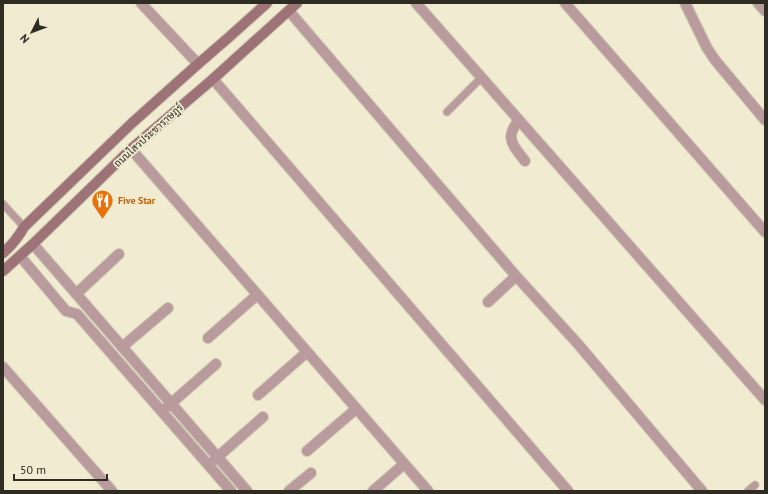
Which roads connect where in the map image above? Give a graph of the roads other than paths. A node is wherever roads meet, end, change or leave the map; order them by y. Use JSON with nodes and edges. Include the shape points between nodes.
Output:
{"nodes":[{"id":1,"x":141,"y":3,"type":"edge"},
{"id":2,"x":267,"y":3,"type":"edge"},
{"id":3,"x":297,"y":3,"type":"edge"},
{"id":4,"x":416,"y":3,"type":"edge"},
{"id":5,"x":565,"y":3,"type":"edge"},
{"id":6,"x":685,"y":3,"type":"edge"},
{"id":7,"x":758,"y":3,"type":"edge"},
{"id":8,"x":288,"y":10,"type":"junction"},
{"id":9,"x":765,"y":11,"type":"edge"},
{"id":10,"x":198,"y":64,"type":"junction"},
{"id":11,"x":481,"y":78,"type":"junction"},
{"id":12,"x":213,"y":79,"type":"junction"},
{"id":13,"x":447,"y":112,"type":"dead end"},
{"id":14,"x":765,"y":120,"type":"edge"},
{"id":15,"x":518,"y":121,"type":"junction"},
{"id":16,"x":131,"y":149,"type":"junction"},
{"id":17,"x":525,"y":161,"type":"dead end"},
{"id":18,"x":3,"y":204,"type":"edge"},
{"id":19,"x":3,"y":214,"type":"edge"},
{"id":20,"x":13,"y":215,"type":"junction"},
{"id":21,"x":24,"y":227,"type":"junction"},
{"id":22,"x":765,"y":232,"type":"edge"},
{"id":23,"x":33,"y":244,"type":"junction"},
{"id":24,"x":3,"y":253,"type":"edge"},
{"id":25,"x":119,"y":254,"type":"dead end"},
{"id":26,"x":20,"y":256,"type":"junction"},
{"id":27,"x":3,"y":271,"type":"edge"},
{"id":28,"x":516,"y":276,"type":"junction"},
{"id":29,"x":76,"y":294,"type":"junction"},
{"id":30,"x":257,"y":295,"type":"junction"},
{"id":31,"x":488,"y":302,"type":"dead end"},
{"id":32,"x":86,"y":305,"type":"junction"},
{"id":33,"x":168,"y":308,"type":"dead end"},
{"id":34,"x":77,"y":314,"type":"junction"},
{"id":35,"x":208,"y":338,"type":"dead end"},
{"id":36,"x":122,"y":347,"type":"junction"},
{"id":37,"x":307,"y":352,"type":"junction"},
{"id":38,"x":216,"y":364,"type":"dead end"},
{"id":39,"x":3,"y":367,"type":"edge"},
{"id":40,"x":258,"y":394,"type":"dead end"},
{"id":41,"x":765,"y":400,"type":"edge"},
{"id":42,"x":171,"y":403,"type":"junction"},
{"id":43,"x":356,"y":409,"type":"junction"},
{"id":44,"x":162,"y":411,"type":"junction"},
{"id":45,"x":264,"y":417,"type":"dead end"},
{"id":46,"x":307,"y":452,"type":"dead end"},
{"id":47,"x":218,"y":457,"type":"junction"},
{"id":48,"x":404,"y":464,"type":"junction"},
{"id":49,"x":209,"y":465,"type":"junction"},
{"id":50,"x":310,"y":473,"type":"dead end"},
{"id":51,"x":755,"y":485,"type":"dead end"},
{"id":52,"x":112,"y":491,"type":"edge"},
{"id":53,"x":232,"y":491,"type":"edge"},
{"id":54,"x":247,"y":491,"type":"edge"},
{"id":55,"x":289,"y":491,"type":"edge"},
{"id":56,"x":373,"y":491,"type":"edge"},
{"id":57,"x":428,"y":491,"type":"edge"},
{"id":58,"x":568,"y":491,"type":"edge"},
{"id":59,"x":702,"y":491,"type":"edge"},
{"id":60,"x":748,"y":491,"type":"edge"}],
"edges":[{"from":1,"to":10,"type":"street"},
{"from":2,"to":10,"type":"main road","name":"ถนนไสวประชาราษฎร์"},
{"from":3,"to":8,"type":"main road","name":"ถนนไสวประชาราษฎร์"},
{"from":4,"to":11,"type":"street"},
{"from":5,"to":22,"type":"street"},
{"from":6,"to":14,"type":"street","via":[[715,60]]},
{"from":7,"to":9,"type":"street"},
{"from":8,"to":12,"type":"main road","name":"ถนนไสวประชาราษฎร์"},
{"from":8,"to":28,"type":"street"},
{"from":10,"to":21,"type":"main road","name":"ถนนไสวประชาราษฎร์","via":[[132,123]]},
{"from":11,"to":13,"type":"lane"},
{"from":11,"to":15,"type":"street"},
{"from":12,"to":16,"type":"main road","name":"ถนนไสวประชาราษฎร์"},
{"from":12,"to":58,"type":"street"},
{"from":15,"to":17,"type":"street","via":[[510,137]]},
{"from":15,"to":41,"type":"street"},
{"from":16,"to":23,"type":"main road","name":"ถนนไสวประชาราษฎร์"},
{"from":16,"to":30,"type":"street"},
{"from":18,"to":20,"type":"lane"},
{"from":19,"to":20,"type":"lane"},
{"from":20,"to":21,"type":"lane"},
{"from":21,"to":24,"type":"main road","name":"ถนนไสวประชาราษฎร์","via":[[19,237]]},
{"from":23,"to":26,"type":"main road","name":"ถนนไสวประชาราษฎร์"},
{"from":23,"to":29,"type":"street"},
{"from":25,"to":29,"type":"street"},
{"from":26,"to":27,"type":"main road","name":"ถนนไสวประชาราษฎร์"},
{"from":26,"to":34,"type":"street","via":[[66,311]]},
{"from":28,"to":31,"type":"street"},
{"from":28,"to":59,"type":"street","via":[[578,344]]},
{"from":29,"to":32,"type":"street"},
{"from":30,"to":35,"type":"street"},
{"from":30,"to":37,"type":"street"},
{"from":32,"to":34,"type":"street"},
{"from":32,"to":36,"type":"street"},
{"from":33,"to":36,"type":"street"},
{"from":34,"to":44,"type":"street"},
{"from":36,"to":42,"type":"street"},
{"from":37,"to":40,"type":"street"},
{"from":37,"to":43,"type":"street"},
{"from":38,"to":42,"type":"street"},
{"from":39,"to":52,"type":"street"},
{"from":42,"to":44,"type":"street"},
{"from":42,"to":47,"type":"street"},
{"from":43,"to":46,"type":"street"},
{"from":43,"to":48,"type":"street"},
{"from":44,"to":49,"type":"street"},
{"from":45,"to":47,"type":"street"},
{"from":47,"to":49,"type":"street"},
{"from":47,"to":54,"type":"street"},
{"from":48,"to":56,"type":"street"},
{"from":48,"to":57,"type":"street"},
{"from":49,"to":53,"type":"street"},
{"from":50,"to":55,"type":"street"},
{"from":51,"to":60,"type":"lane"}]}
